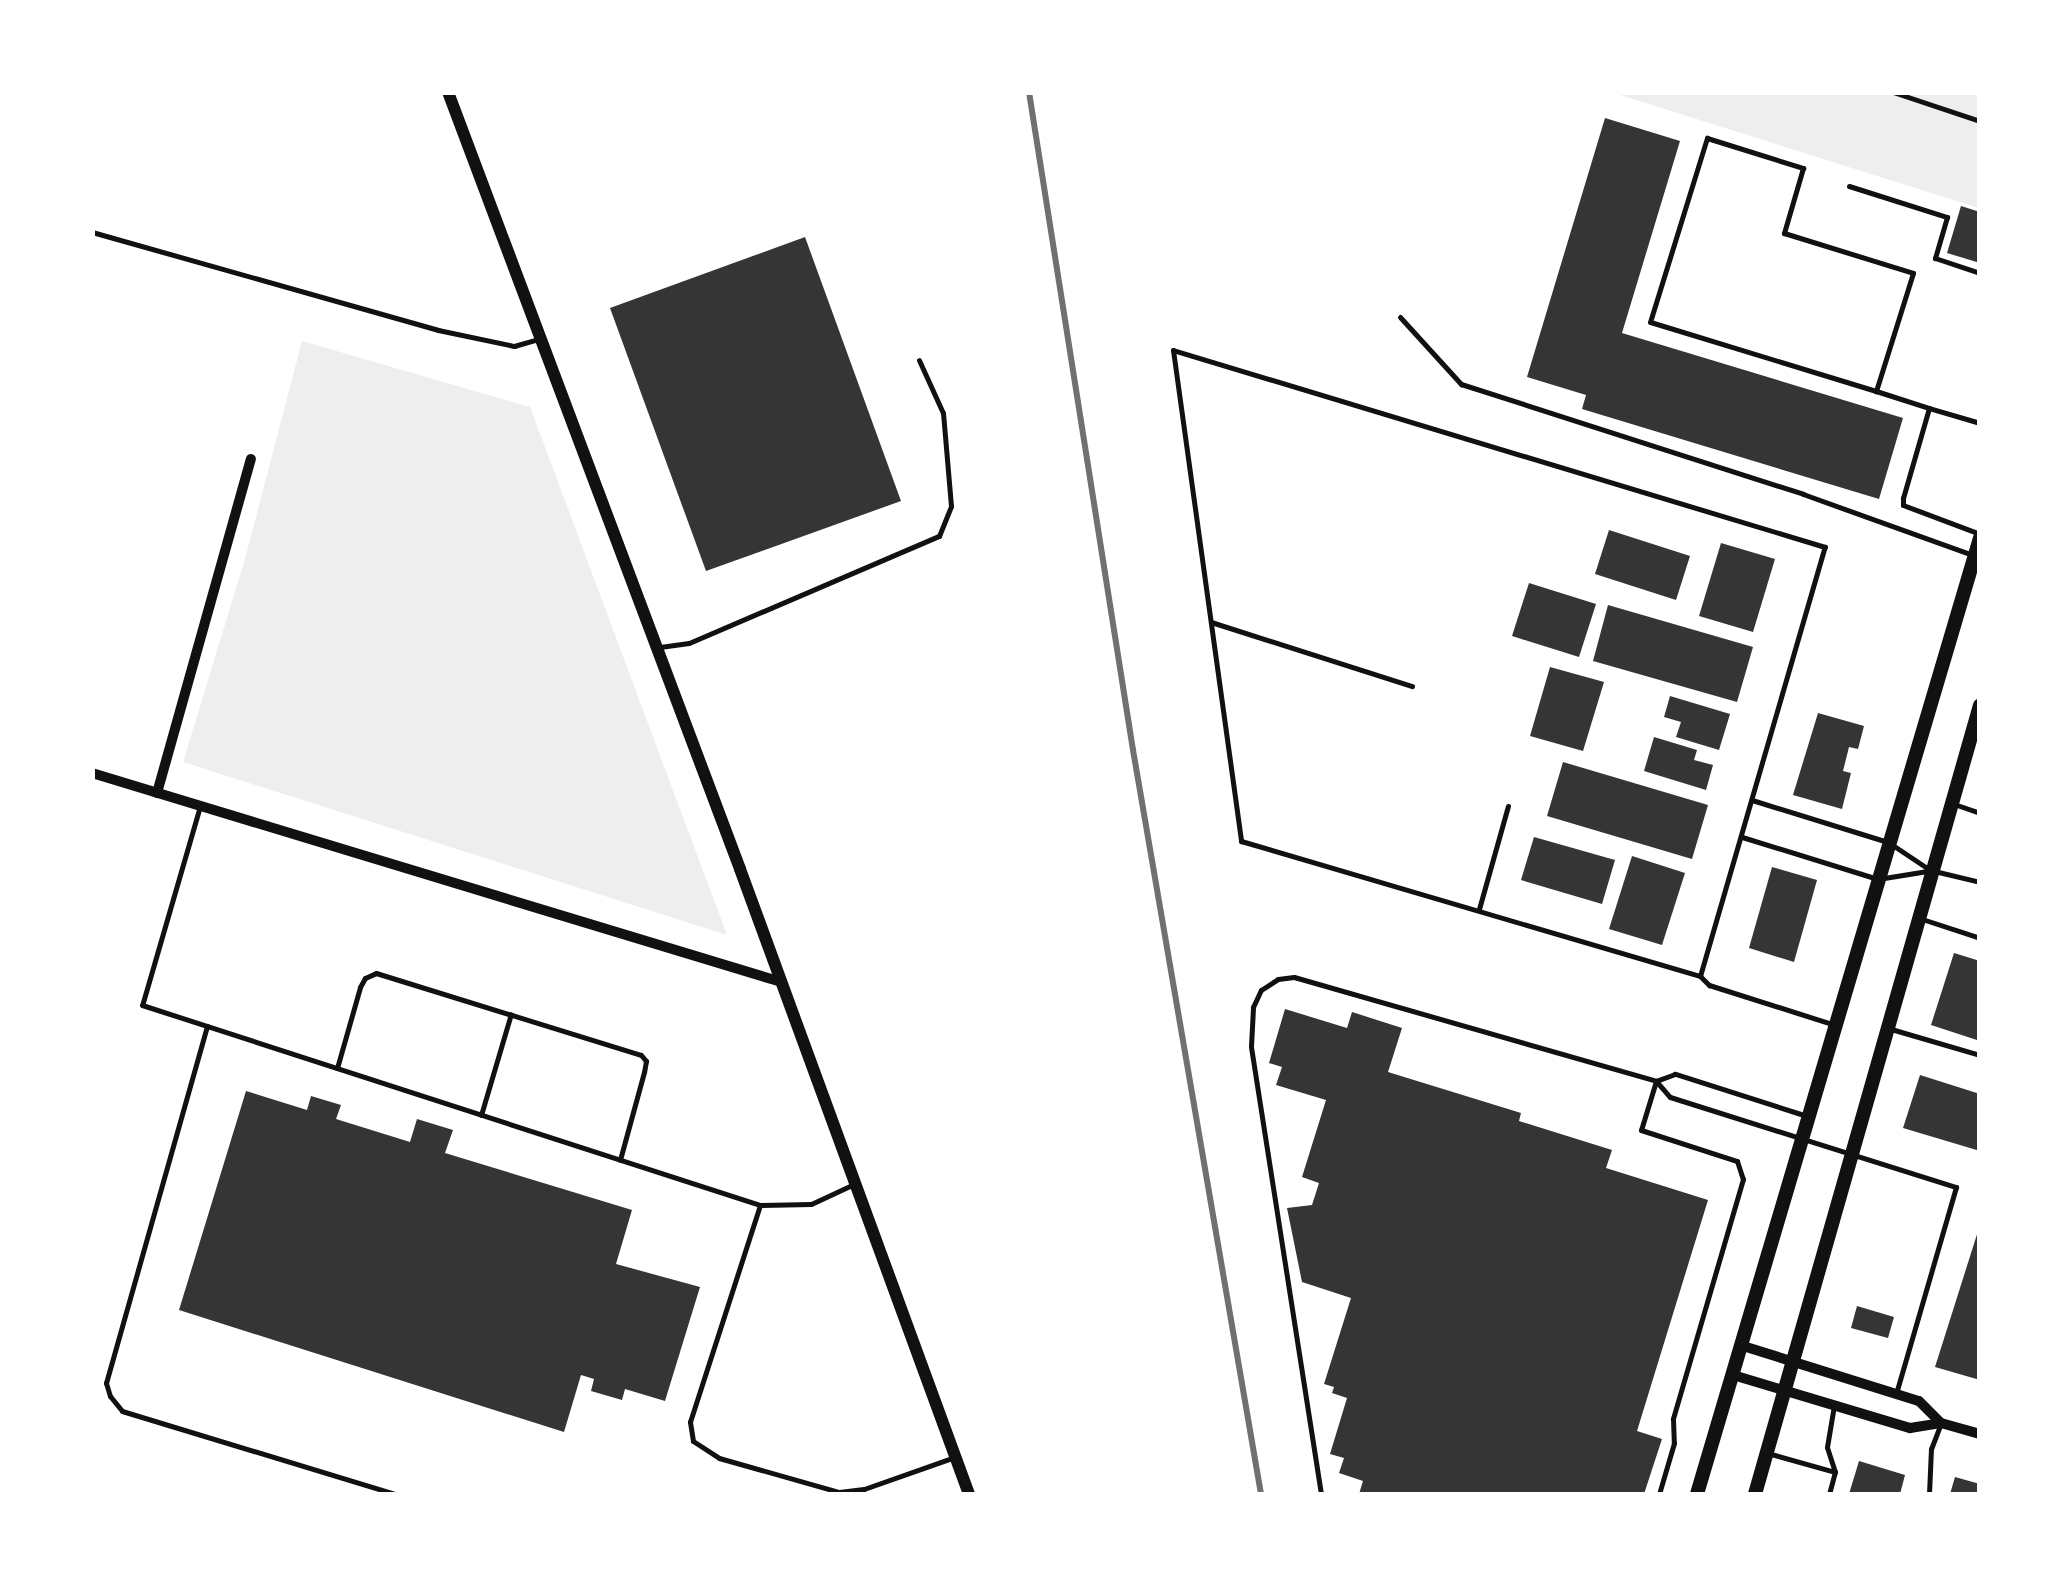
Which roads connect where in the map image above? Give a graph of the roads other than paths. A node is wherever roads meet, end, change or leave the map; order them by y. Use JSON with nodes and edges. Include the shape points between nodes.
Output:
{"nodes":[{"id":1,"x":448,"y":92,"type":"edge"},
{"id":2,"x":1892,"y":92,"type":"edge"},
{"id":3,"x":1980,"y":121,"type":"edge"},
{"id":4,"x":1849,"y":186,"type":"dead end"},
{"id":5,"x":92,"y":232,"type":"edge"},
{"id":6,"x":1980,"y":273,"type":"edge"},
{"id":7,"x":1400,"y":317,"type":"dead end"},
{"id":8,"x":540,"y":338,"type":"junction"},
{"id":9,"x":919,"y":360,"type":"dead end"},
{"id":10,"x":1876,"y":391,"type":"junction"},
{"id":11,"x":1929,"y":408,"type":"junction"},
{"id":12,"x":1980,"y":423,"type":"edge"},
{"id":13,"x":251,"y":459,"type":"dead end"},
{"id":14,"x":1980,"y":536,"type":"edge"},
{"id":15,"x":1974,"y":556,"type":"junction"},
{"id":16,"x":1210,"y":622,"type":"junction"},
{"id":17,"x":657,"y":647,"type":"junction"},
{"id":18,"x":1412,"y":686,"type":"dead end"},
{"id":19,"x":1980,"y":706,"type":"edge"},
{"id":20,"x":92,"y":773,"type":"edge"},
{"id":21,"x":157,"y":793,"type":"junction"},
{"id":22,"x":1752,"y":800,"type":"junction"},
{"id":23,"x":1950,"y":803,"type":"junction"},
{"id":24,"x":200,"y":806,"type":"junction"},
{"id":25,"x":1508,"y":806,"type":"dead end"},
{"id":26,"x":1980,"y":813,"type":"edge"},
{"id":27,"x":1742,"y":836,"type":"junction"},
{"id":28,"x":1888,"y":842,"type":"junction"},
{"id":29,"x":1930,"y":870,"type":"junction"},
{"id":30,"x":1878,"y":878,"type":"junction"},
{"id":31,"x":1980,"y":882,"type":"edge"},
{"id":32,"x":1479,"y":909,"type":"junction"},
{"id":33,"x":1916,"y":918,"type":"junction"},
{"id":34,"x":1980,"y":938,"type":"edge"},
{"id":35,"x":1700,"y":976,"type":"junction"},
{"id":36,"x":778,"y":982,"type":"junction"},
{"id":37,"x":510,"y":1014,"type":"junction"},
{"id":38,"x":1836,"y":1025,"type":"junction"},
{"id":39,"x":207,"y":1026,"type":"junction"},
{"id":40,"x":1886,"y":1027,"type":"junction"},
{"id":41,"x":1980,"y":1054,"type":"edge"},
{"id":42,"x":337,"y":1068,"type":"junction"},
{"id":43,"x":1656,"y":1080,"type":"junction"},
{"id":44,"x":480,"y":1115,"type":"junction"},
{"id":45,"x":1810,"y":1117,"type":"junction"},
{"id":46,"x":1802,"y":1141,"type":"junction"},
{"id":47,"x":1850,"y":1155,"type":"junction"},
{"id":48,"x":620,"y":1160,"type":"junction"},
{"id":49,"x":854,"y":1184,"type":"junction"},
{"id":50,"x":760,"y":1205,"type":"junction"},
{"id":51,"x":1742,"y":1346,"type":"junction"},
{"id":52,"x":1794,"y":1362,"type":"junction"},
{"id":53,"x":1734,"y":1375,"type":"junction"},
{"id":54,"x":1786,"y":1391,"type":"junction"},
{"id":55,"x":1896,"y":1393,"type":"junction"},
{"id":56,"x":1834,"y":1405,"type":"junction"},
{"id":57,"x":1941,"y":1423,"type":"junction"},
{"id":58,"x":1980,"y":1434,"type":"edge"},
{"id":59,"x":1768,"y":1453,"type":"junction"},
{"id":60,"x":955,"y":1457,"type":"junction"},
{"id":61,"x":1835,"y":1472,"type":"junction"},
{"id":62,"x":395,"y":1494,"type":"edge"},
{"id":63,"x":969,"y":1494,"type":"edge"},
{"id":64,"x":1321,"y":1494,"type":"edge"},
{"id":65,"x":1659,"y":1494,"type":"edge"},
{"id":66,"x":1697,"y":1494,"type":"edge"},
{"id":67,"x":1755,"y":1494,"type":"edge"},
{"id":68,"x":1829,"y":1494,"type":"edge"},
{"id":69,"x":1929,"y":1494,"type":"edge"}],
"edges":[{"from":1,"to":8,"type":"street"},
{"from":2,"to":3,"type":"lane"},
{"from":4,"to":6,"type":"lane","via":[[1947,217],[1935,258]]},
{"from":5,"to":8,"type":"lane","via":[[438,330],[514,346]]},
{"from":7,"to":15,"type":"lane","via":[[1461,384]]},
{"from":8,"to":17,"type":"street"},
{"from":9,"to":17,"type":"lane","via":[[944,413],[952,506],[940,536],[689,643]]},
{"from":10,"to":10,"type":"lane","via":[[1912,273],[1784,233],[1803,168],[1707,138],[1650,322]]},
{"from":10,"to":11,"type":"lane"},
{"from":11,"to":12,"type":"lane"},
{"from":11,"to":14,"type":"lane","via":[[1903,505]]},
{"from":13,"to":21,"type":"street"},
{"from":14,"to":15,"type":"main road"},
{"from":15,"to":28,"type":"main road"},
{"from":16,"to":18,"type":"lane"},
{"from":16,"to":22,"type":"lane","via":[[1174,350],[1826,547]]},
{"from":16,"to":32,"type":"lane","via":[[1242,840]]},
{"from":17,"to":36,"type":"street"},
{"from":19,"to":23,"type":"main road"},
{"from":20,"to":21,"type":"street"},
{"from":21,"to":24,"type":"street"},
{"from":22,"to":27,"type":"lane"},
{"from":22,"to":28,"type":"lane"},
{"from":23,"to":26,"type":"lane"},
{"from":23,"to":29,"type":"main road"},
{"from":24,"to":36,"type":"street"},
{"from":24,"to":39,"type":"lane","via":[[142,1005]]},
{"from":25,"to":32,"type":"lane"},
{"from":27,"to":30,"type":"lane"},
{"from":27,"to":35,"type":"lane"},
{"from":28,"to":29,"type":"lane"},
{"from":28,"to":30,"type":"main road"},
{"from":29,"to":30,"type":"lane"},
{"from":29,"to":31,"type":"lane"},
{"from":29,"to":33,"type":"main road"},
{"from":30,"to":38,"type":"main road"},
{"from":32,"to":35,"type":"lane"},
{"from":33,"to":34,"type":"lane"},
{"from":33,"to":40,"type":"main road"},
{"from":35,"to":38,"type":"lane","via":[[1709,986]]},
{"from":36,"to":49,"type":"street"},
{"from":37,"to":42,"type":"lane","via":[[376,973],[360,987]]},
{"from":37,"to":44,"type":"lane"},
{"from":37,"to":48,"type":"lane","via":[[646,1061]]},
{"from":38,"to":45,"type":"main road"},
{"from":39,"to":42,"type":"lane"},
{"from":39,"to":62,"type":"lane","via":[[106,1383],[110,1396],[122,1411]]},
{"from":40,"to":41,"type":"lane"},
{"from":40,"to":47,"type":"main road"},
{"from":42,"to":44,"type":"lane"},
{"from":43,"to":45,"type":"lane","via":[[1675,1074]]},
{"from":43,"to":46,"type":"lane","via":[[1670,1098]]},
{"from":43,"to":64,"type":"lane","via":[[1294,977],[1260,990],[1252,1046],[1259,1119]]},
{"from":43,"to":65,"type":"lane","via":[[1642,1130],[1737,1161],[1743,1178],[1673,1418],[1674,1444]]},
{"from":44,"to":48,"type":"lane"},
{"from":45,"to":46,"type":"main road"},
{"from":46,"to":47,"type":"lane"},
{"from":46,"to":51,"type":"main road"},
{"from":47,"to":52,"type":"main road"},
{"from":47,"to":55,"type":"lane","via":[[1956,1187]]},
{"from":48,"to":50,"type":"lane"},
{"from":49,"to":50,"type":"lane","via":[[811,1204]]},
{"from":49,"to":60,"type":"street"},
{"from":50,"to":60,"type":"lane","via":[[690,1422],[693,1441],[719,1458],[839,1492]]},
{"from":51,"to":52,"type":"street"},
{"from":51,"to":53,"type":"main road"},
{"from":52,"to":54,"type":"main road"},
{"from":52,"to":55,"type":"street"},
{"from":53,"to":54,"type":"street"},
{"from":53,"to":66,"type":"main road"},
{"from":54,"to":56,"type":"street"},
{"from":54,"to":59,"type":"main road"},
{"from":55,"to":57,"type":"street","via":[[1920,1401]]},
{"from":56,"to":57,"type":"street","via":[[1910,1428]]},
{"from":56,"to":61,"type":"lane","via":[[1826,1447]]},
{"from":57,"to":58,"type":"street"},
{"from":57,"to":69,"type":"lane","via":[[1931,1449]]},
{"from":59,"to":61,"type":"lane"},
{"from":59,"to":67,"type":"main road"},
{"from":60,"to":63,"type":"street"},
{"from":61,"to":68,"type":"lane"}]}
